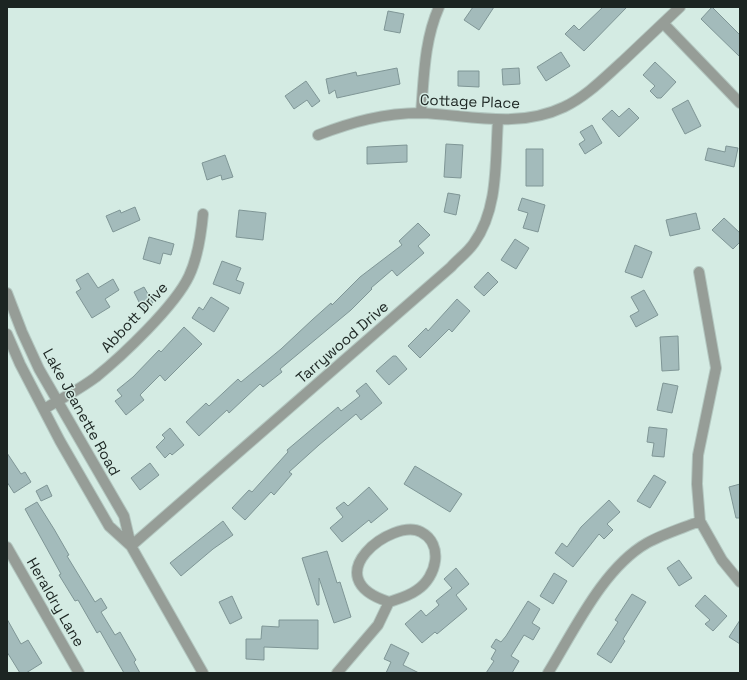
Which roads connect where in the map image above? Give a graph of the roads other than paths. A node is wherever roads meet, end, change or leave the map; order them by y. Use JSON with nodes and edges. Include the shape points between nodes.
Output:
{"nodes":[{"id":1,"x":439,"y":7,"type":"edge"},
{"id":2,"x":680,"y":7,"type":"edge"},
{"id":3,"x":663,"y":23,"type":"junction"},
{"id":4,"x":740,"y":103,"type":"edge"},
{"id":5,"x":421,"y":113,"type":"junction"},
{"id":6,"x":498,"y":120,"type":"junction"},
{"id":7,"x":318,"y":135,"type":"dead end"},
{"id":8,"x":203,"y":214,"type":"dead end"},
{"id":9,"x":699,"y":272,"type":"dead end"},
{"id":10,"x":7,"y":292,"type":"edge"},
{"id":11,"x":7,"y":334,"type":"edge"},
{"id":12,"x":57,"y":402,"type":"junction"},
{"id":13,"x":44,"y":410,"type":"junction"},
{"id":14,"x":700,"y":521,"type":"junction"},
{"id":15,"x":131,"y":546,"type":"junction"},
{"id":16,"x":7,"y":547,"type":"edge"},
{"id":17,"x":740,"y":582,"type":"edge"},
{"id":18,"x":389,"y":602,"type":"junction"},
{"id":19,"x":79,"y":673,"type":"edge"},
{"id":20,"x":203,"y":673,"type":"edge"},
{"id":21,"x":337,"y":673,"type":"edge"},
{"id":22,"x":548,"y":673,"type":"edge"}],
"edges":[{"from":1,"to":5,"type":"street","via":[[427,44]]},
{"from":2,"to":3,"type":"street","name":"Cottage Place"},
{"from":3,"to":4,"type":"street"},
{"from":3,"to":6,"type":"street","name":"Cottage Place","via":[[591,91],[576,101],[562,108],[524,119]]},
{"from":5,"to":6,"type":"street","name":"Cottage Place"},
{"from":5,"to":7,"type":"street","name":"Cottage Place","via":[[368,118]]},
{"from":6,"to":15,"type":"street","name":"Tarrywood Drive","via":[[493,189],[487,218],[474,243],[451,267]]},
{"from":8,"to":12,"type":"street","name":"Abbott Drive","via":[[197,256],[175,298],[156,320],[96,377]]},
{"from":9,"to":14,"type":"street","via":[[716,368],[698,455]]},
{"from":10,"to":12,"type":"street","name":"Lake Jeanette Road","via":[[38,368]]},
{"from":11,"to":13,"type":"street","name":"Lake Jeanette Road"},
{"from":12,"to":13,"type":"street","name":"Abbott Drive"},
{"from":12,"to":15,"type":"street","name":"Lake Jeanette Road","via":[[124,516]]},
{"from":13,"to":15,"type":"street","name":"Lake Jeanette Road","via":[[109,526]]},
{"from":14,"to":17,"type":"street","via":[[722,560]]},
{"from":14,"to":22,"type":"street","via":[[646,544],[619,564],[602,584]]},
{"from":15,"to":20,"type":"street","name":"Lake Jeanette Road"},
{"from":16,"to":19,"type":"street","name":"Heraldry Lane"},
{"from":18,"to":18,"type":"street","via":[[373,597],[362,588],[358,564],[365,552],[378,541],[396,532],[418,530],[434,543],[435,566],[418,590]]},
{"from":18,"to":21,"type":"street","via":[[378,625]]}]}
